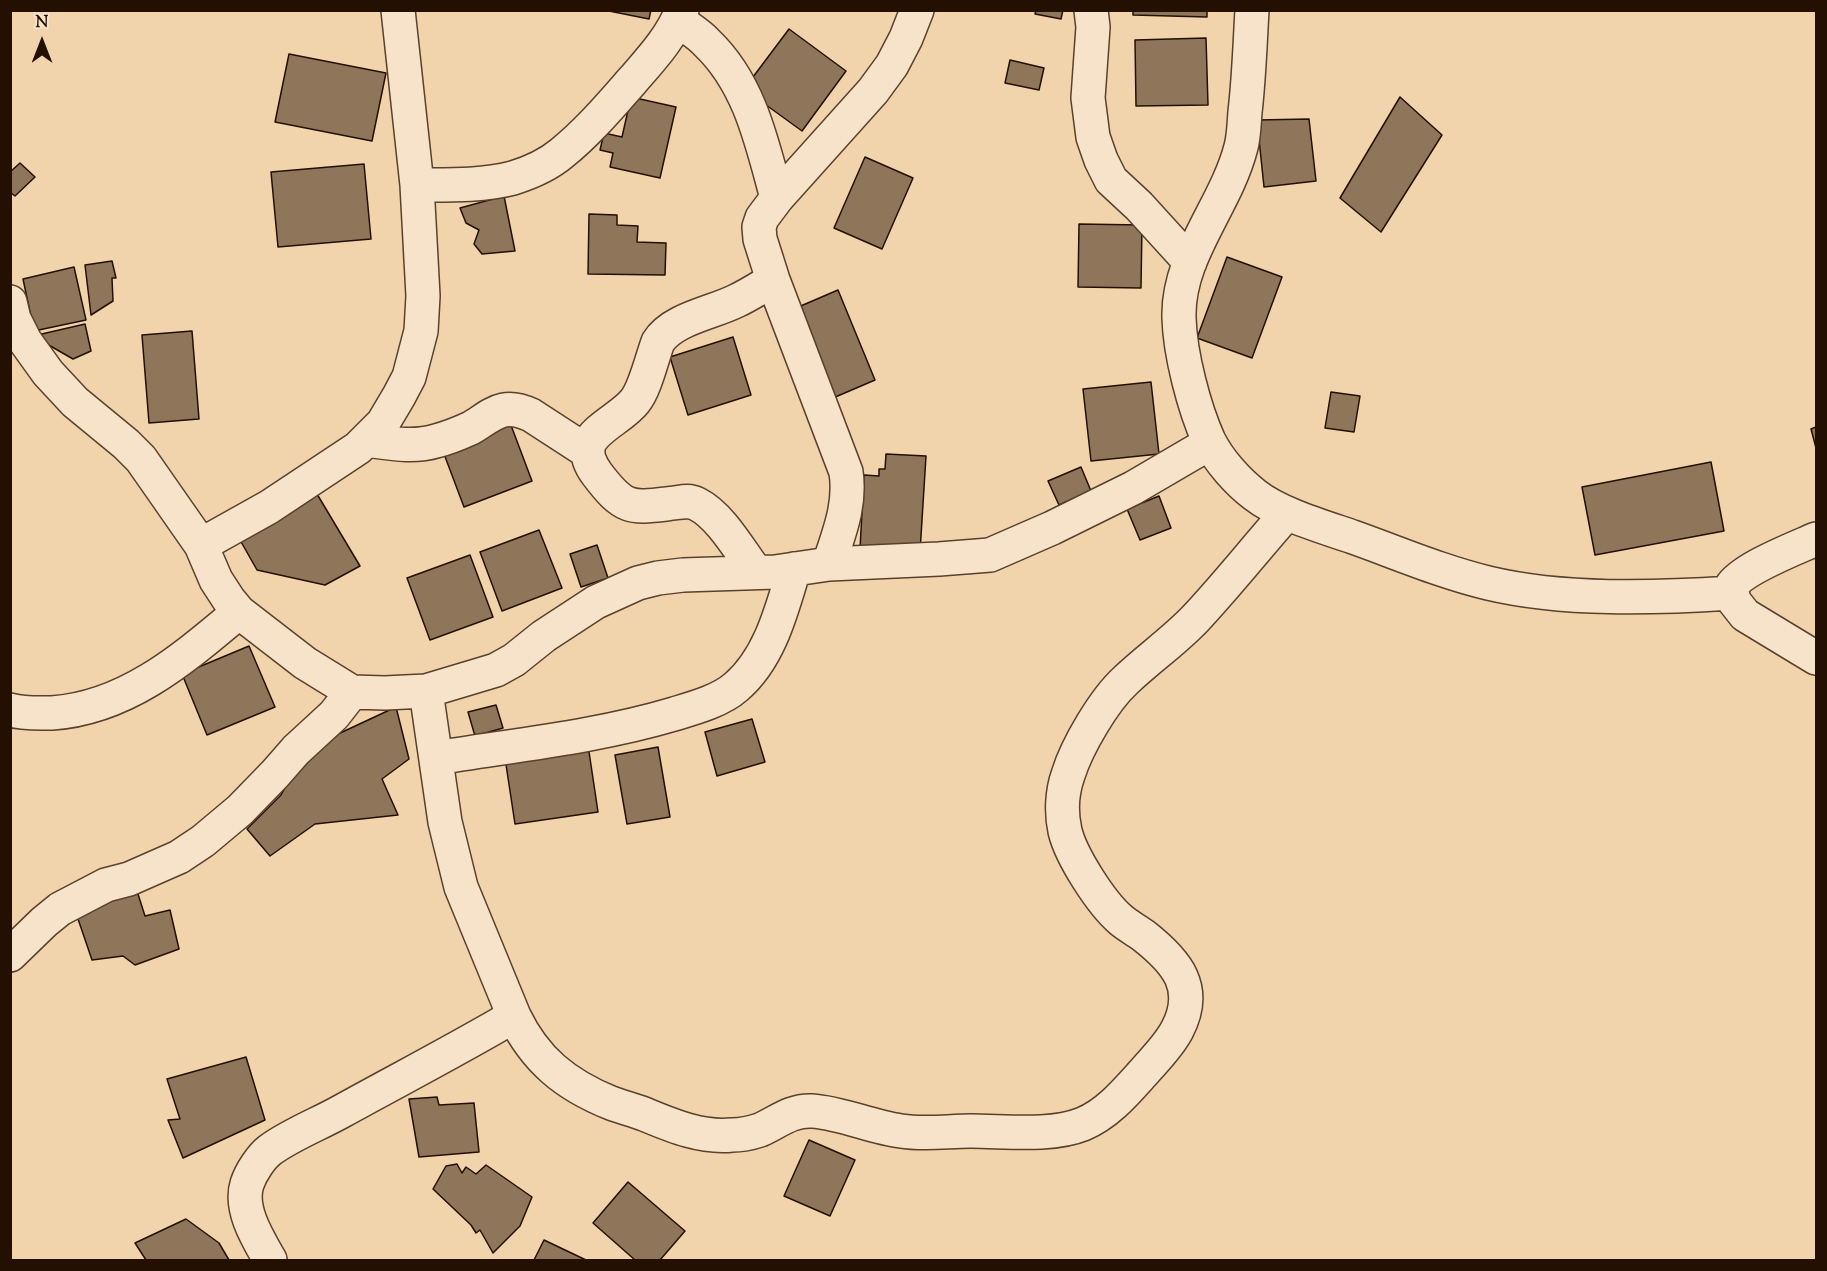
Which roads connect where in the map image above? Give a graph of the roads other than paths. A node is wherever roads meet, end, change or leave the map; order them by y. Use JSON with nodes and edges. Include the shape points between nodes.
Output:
{"nodes":[{"id":1,"x":398,"y":10,"type":"edge"},
{"id":2,"x":917,"y":10,"type":"edge"},
{"id":3,"x":1091,"y":10,"type":"edge"},
{"id":4,"x":1252,"y":10,"type":"edge"},
{"id":5,"x":680,"y":15,"type":"edge"},
{"id":6,"x":417,"y":185,"type":"junction"},
{"id":7,"x":777,"y":198,"type":"junction"},
{"id":8,"x":1190,"y":262,"type":"junction"},
{"id":9,"x":773,"y":280,"type":"junction"},
{"id":10,"x":12,"y":314,"type":"edge"},
{"id":11,"x":366,"y":440,"type":"junction"},
{"id":12,"x":1210,"y":443,"type":"junction"},
{"id":13,"x":588,"y":452,"type":"junction"},
{"id":14,"x":1287,"y":513,"type":"junction"},
{"id":15,"x":1816,"y":539,"type":"edge"},
{"id":16,"x":201,"y":545,"type":"junction"},
{"id":17,"x":829,"y":564,"type":"junction"},
{"id":18,"x":794,"y":569,"type":"junction"},
{"id":19,"x":756,"y":572,"type":"junction"},
{"id":20,"x":1731,"y":593,"type":"junction"},
{"id":21,"x":239,"y":612,"type":"junction"},
{"id":22,"x":1816,"y":658,"type":"edge"},
{"id":23,"x":426,"y":691,"type":"junction"},
{"id":24,"x":352,"y":692,"type":"junction"},
{"id":25,"x":13,"y":713,"type":"edge"},
{"id":26,"x":436,"y":758,"type":"junction"},
{"id":27,"x":10,"y":955,"type":"edge"},
{"id":28,"x":514,"y":1016,"type":"junction"},
{"id":29,"x":270,"y":1260,"type":"edge"}],
"edges":[{"from":1,"to":6,"type":"street"},
{"from":2,"to":7,"type":"street","via":[[892,65],[873,91]]},
{"from":3,"to":8,"type":"street","via":[[1088,99],[1093,137],[1101,160],[1111,180]]},
{"from":4,"to":8,"type":"street","via":[[1241,146],[1229,183]]},
{"from":5,"to":6,"type":"street","via":[[665,40],[611,105],[560,155],[513,178]]},
{"from":5,"to":7,"type":"street","via":[[719,56],[748,103]]},
{"from":6,"to":11,"type":"street","via":[[421,331],[409,377],[383,423]]},
{"from":7,"to":9,"type":"street","via":[[766,210],[759,227]]},
{"from":8,"to":12,"type":"street","via":[[1183,279],[1181,340],[1197,410]]},
{"from":9,"to":13,"type":"street","via":[[735,302],[663,333],[636,400],[591,440]]},
{"from":9,"to":17,"type":"street","via":[[846,472],[846,507]]},
{"from":10,"to":16,"type":"street","via":[[48,373],[141,459]]},
{"from":11,"to":13,"type":"street","via":[[410,445],[437,441],[510,409],[531,415]]},
{"from":11,"to":16,"type":"street","via":[[269,507]]},
{"from":12,"to":14,"type":"street","via":[[1257,496]]},
{"from":12,"to":17,"type":"street","via":[[1133,488],[990,555]]},
{"from":13,"to":19,"type":"street","via":[[594,469],[625,504],[643,507],[690,501],[706,509]]},
{"from":14,"to":20,"type":"street","via":[[1455,573],[1535,592],[1621,597]]},
{"from":14,"to":28,"type":"street","via":[[1192,622],[1122,683],[1092,725],[1068,774],[1063,819],[1077,858],[1105,904],[1164,953],[1185,985],[1184,1014],[1168,1044],[1122,1097],[1099,1115],[1065,1130],[933,1134],[805,1111],[789,1114],[747,1134],[704,1134],[673,1127],[613,1104],[564,1079],[525,1038]]},
{"from":15,"to":20,"type":"street","via":[[1742,575],[1733,583]]},
{"from":16,"to":21,"type":"street","via":[[216,580]]},
{"from":17,"to":18,"type":"street"},
{"from":18,"to":19,"type":"street"},
{"from":18,"to":26,"type":"street","via":[[775,629],[758,661],[736,687],[703,706],[650,722]]},
{"from":19,"to":23,"type":"street","via":[[682,575],[638,583],[596,602],[496,670]]},
{"from":20,"to":22,"type":"street","via":[[1745,615]]},
{"from":21,"to":24,"type":"street","via":[[305,663]]},
{"from":21,"to":25,"type":"street","via":[[172,667],[112,700],[62,712]]},
{"from":23,"to":24,"type":"street"},
{"from":23,"to":26,"type":"street"},
{"from":24,"to":27,"type":"street","via":[[240,810],[203,841],[179,857],[106,885],[60,909]]},
{"from":26,"to":28,"type":"street","via":[[445,822],[461,887]]},
{"from":28,"to":29,"type":"street","via":[[263,1156],[247,1184],[245,1198],[250,1219]]}]}
